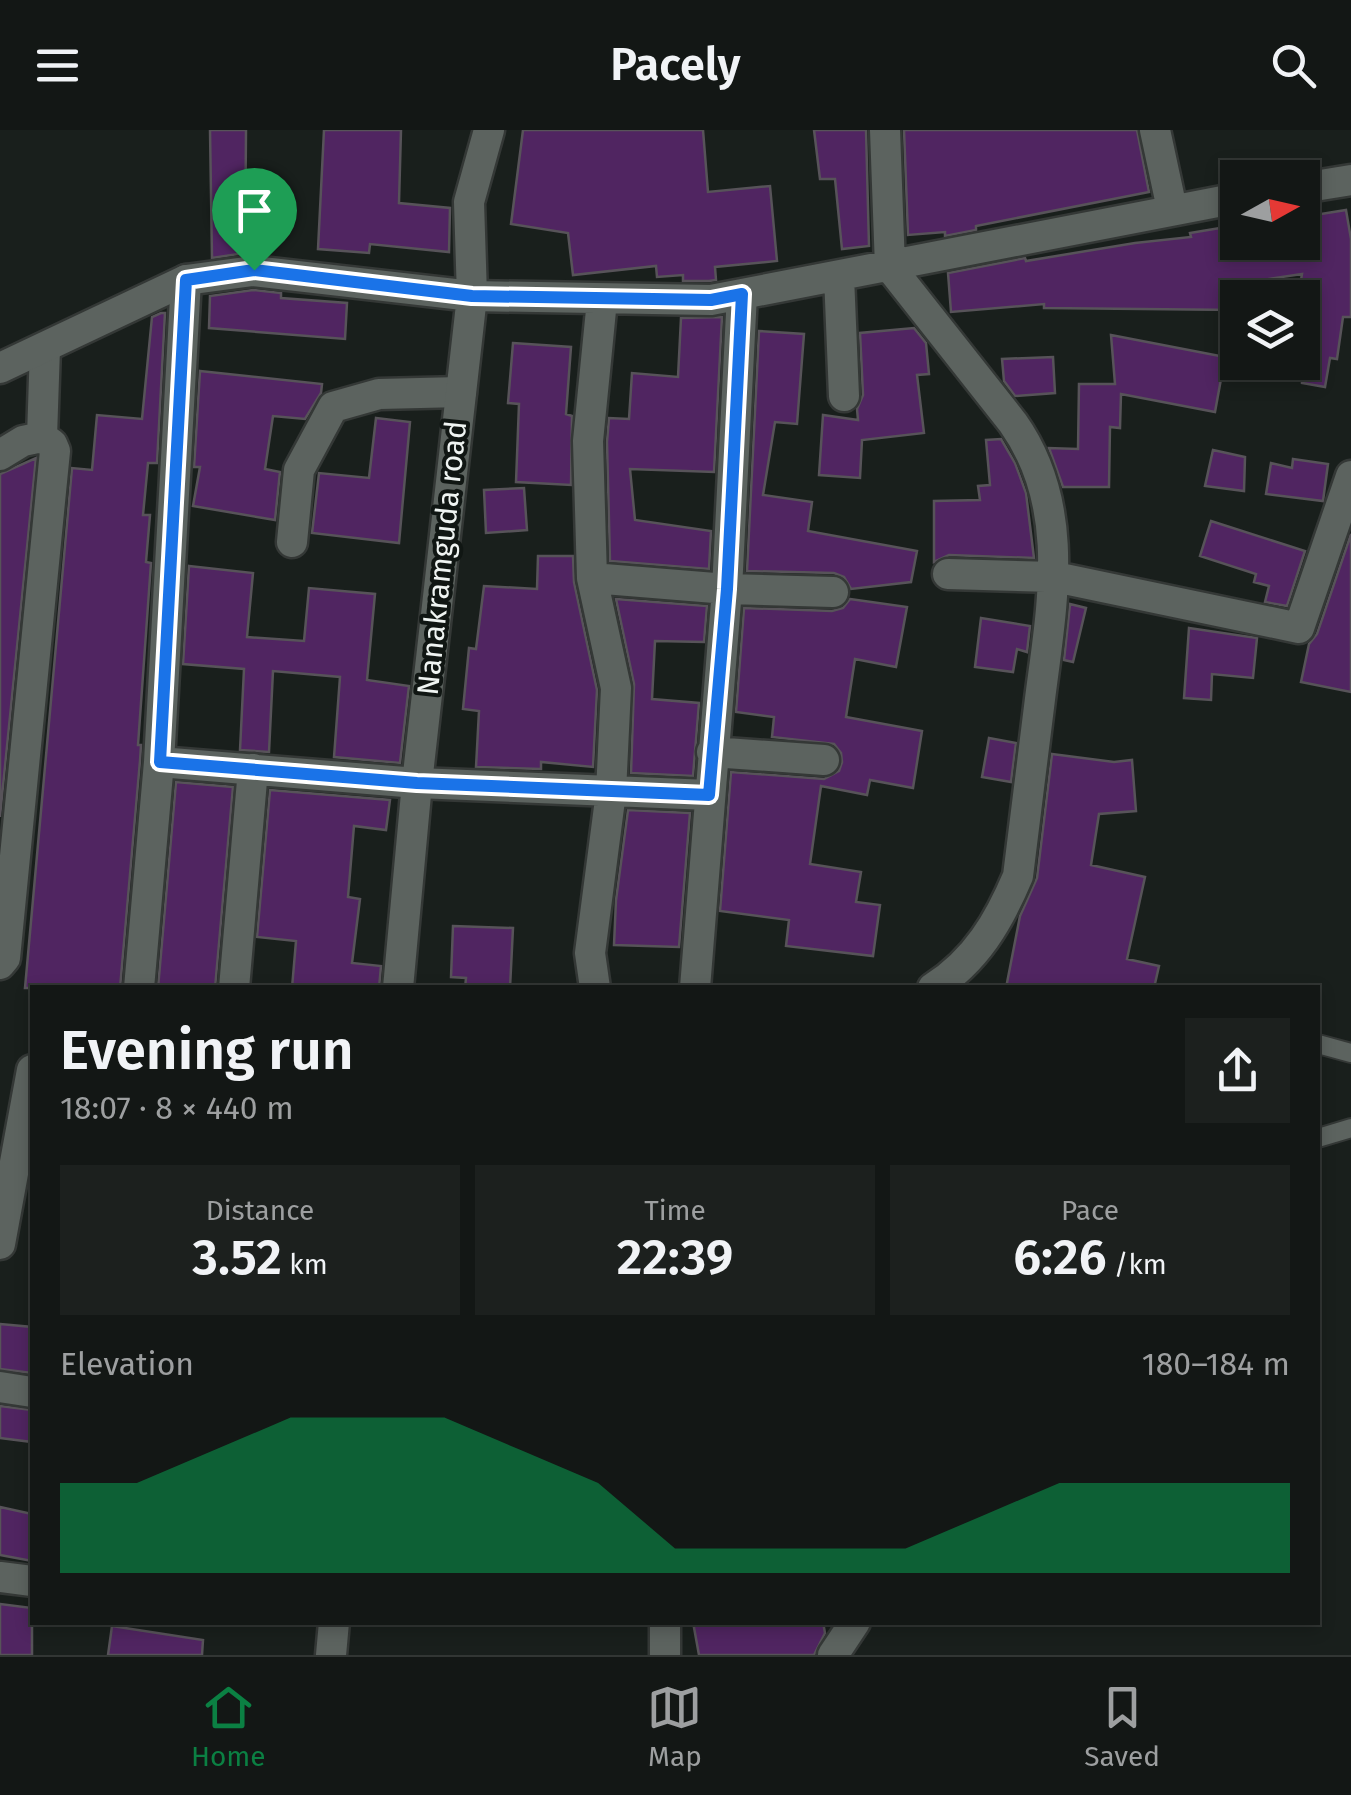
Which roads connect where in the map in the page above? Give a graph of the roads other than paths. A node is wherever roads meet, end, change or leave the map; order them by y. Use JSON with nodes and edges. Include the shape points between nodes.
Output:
{"nodes":[{"id":1,"x":488,"y":130,"type":"edge"},
{"id":2,"x":885,"y":130,"type":"edge"},
{"id":3,"x":1155,"y":130,"type":"edge"},
{"id":4,"x":1351,"y":180,"type":"edge"},
{"id":5,"x":1320,"y":185,"type":"edge"},
{"id":6,"x":1220,"y":201,"type":"edge"},
{"id":7,"x":1172,"y":209,"type":"junction"},
{"id":8,"x":890,"y":266,"type":"junction"},
{"id":9,"x":839,"y":276,"type":"junction"},
{"id":10,"x":186,"y":280,"type":"junction"},
{"id":11,"x":742,"y":294,"type":"junction"},
{"id":12,"x":472,"y":296,"type":"junction"},
{"id":13,"x":602,"y":300,"type":"junction"},
{"id":14,"x":24,"y":358,"type":"edge"},
{"id":15,"x":461,"y":392,"type":"junction"},
{"id":16,"x":844,"y":396,"type":"dead end"},
{"id":17,"x":22,"y":444,"type":"edge"},
{"id":18,"x":1351,"y":476,"type":"edge"},
{"id":19,"x":292,"y":542,"type":"dead end"},
{"id":20,"x":948,"y":574,"type":"dead end"},
{"id":21,"x":1056,"y":577,"type":"junction"},
{"id":22,"x":592,"y":578,"type":"junction"},
{"id":23,"x":727,"y":589,"type":"junction"},
{"id":24,"x":833,"y":592,"type":"dead end"},
{"id":25,"x":712,"y":752,"type":"junction"},
{"id":26,"x":824,"y":760,"type":"dead end"},
{"id":27,"x":160,"y":762,"type":"junction"},
{"id":28,"x":253,"y":770,"type":"junction"},
{"id":29,"x":417,"y":783,"type":"junction"},
{"id":30,"x":611,"y":792,"type":"junction"},
{"id":31,"x":709,"y":795,"type":"junction"},
{"id":32,"x":6,"y":884,"type":"edge"},
{"id":33,"x":0,"y":964,"type":"edge"},
{"id":34,"x":139,"y":985,"type":"edge"},
{"id":35,"x":234,"y":985,"type":"edge"},
{"id":36,"x":398,"y":985,"type":"edge"},
{"id":37,"x":595,"y":985,"type":"edge"},
{"id":38,"x":695,"y":985,"type":"edge"},
{"id":39,"x":938,"y":985,"type":"edge"},
{"id":40,"x":1320,"y":1045,"type":"edge"},
{"id":41,"x":1351,"y":1054,"type":"edge"},
{"id":42,"x":30,"y":1081,"type":"edge"},
{"id":43,"x":1351,"y":1128,"type":"edge"},
{"id":44,"x":1320,"y":1137,"type":"edge"},
{"id":45,"x":0,"y":1244,"type":"edge"},
{"id":46,"x":0,"y":1388,"type":"edge"},
{"id":47,"x":30,"y":1392,"type":"edge"},
{"id":48,"x":0,"y":1577,"type":"edge"},
{"id":49,"x":30,"y":1581,"type":"edge"},
{"id":50,"x":334,"y":1625,"type":"edge"},
{"id":51,"x":665,"y":1625,"type":"edge"},
{"id":52,"x":853,"y":1625,"type":"edge"},
{"id":53,"x":331,"y":1655,"type":"edge"},
{"id":54,"x":665,"y":1655,"type":"edge"},
{"id":55,"x":833,"y":1655,"type":"edge"}],
"edges":[{"from":1,"to":12,"type":"street","name":"Nanakramguda road","via":[[469,202]]},
{"from":2,"to":8,"type":"street"},
{"from":3,"to":7,"type":"street"},
{"from":4,"to":5,"type":"street"},
{"from":6,"to":7,"type":"street"},
{"from":7,"to":8,"type":"street"},
{"from":8,"to":9,"type":"street"},
{"from":8,"to":21,"type":"street","via":[[1031,450],[1048,504]]},
{"from":9,"to":11,"type":"street"},
{"from":9,"to":16,"type":"street"},
{"from":10,"to":12,"type":"street","via":[[254,270]]},
{"from":10,"to":14,"type":"street"},
{"from":10,"to":27,"type":"street"},
{"from":11,"to":13,"type":"street"},
{"from":11,"to":23,"type":"street"},
{"from":12,"to":13,"type":"street"},
{"from":12,"to":15,"type":"street","name":"Nanakramguda road"},
{"from":13,"to":22,"type":"street","via":[[588,441]]},
{"from":14,"to":17,"type":"street"},
{"from":15,"to":19,"type":"street","via":[[379,394],[333,407],[299,470]]},
{"from":15,"to":29,"type":"street","name":"Nanakramguda road"},
{"from":17,"to":32,"type":"street","via":[[52,444],[54,452]]},
{"from":18,"to":21,"type":"street","via":[[1299,628]]},
{"from":20,"to":21,"type":"street"},
{"from":21,"to":39,"type":"street","via":[[1018,876],[977,950]]},
{"from":22,"to":23,"type":"street"},
{"from":22,"to":30,"type":"street","via":[[616,688]]},
{"from":23,"to":24,"type":"street"},
{"from":23,"to":25,"type":"street"},
{"from":25,"to":26,"type":"street"},
{"from":25,"to":31,"type":"street"},
{"from":27,"to":28,"type":"street"},
{"from":27,"to":34,"type":"street"},
{"from":28,"to":29,"type":"street"},
{"from":28,"to":35,"type":"street"},
{"from":29,"to":30,"type":"street"},
{"from":29,"to":36,"type":"street","name":"Nanakramguda road"},
{"from":30,"to":31,"type":"street"},
{"from":30,"to":37,"type":"street","via":[[590,953]]},
{"from":31,"to":38,"type":"street"},
{"from":32,"to":33,"type":"street"},
{"from":40,"to":41,"type":"lane"},
{"from":42,"to":45,"type":"street"},
{"from":43,"to":44,"type":"lane"},
{"from":46,"to":47,"type":"street"},
{"from":48,"to":49,"type":"street"},
{"from":50,"to":53,"type":"street"},
{"from":51,"to":54,"type":"street"},
{"from":52,"to":55,"type":"street"}]}
